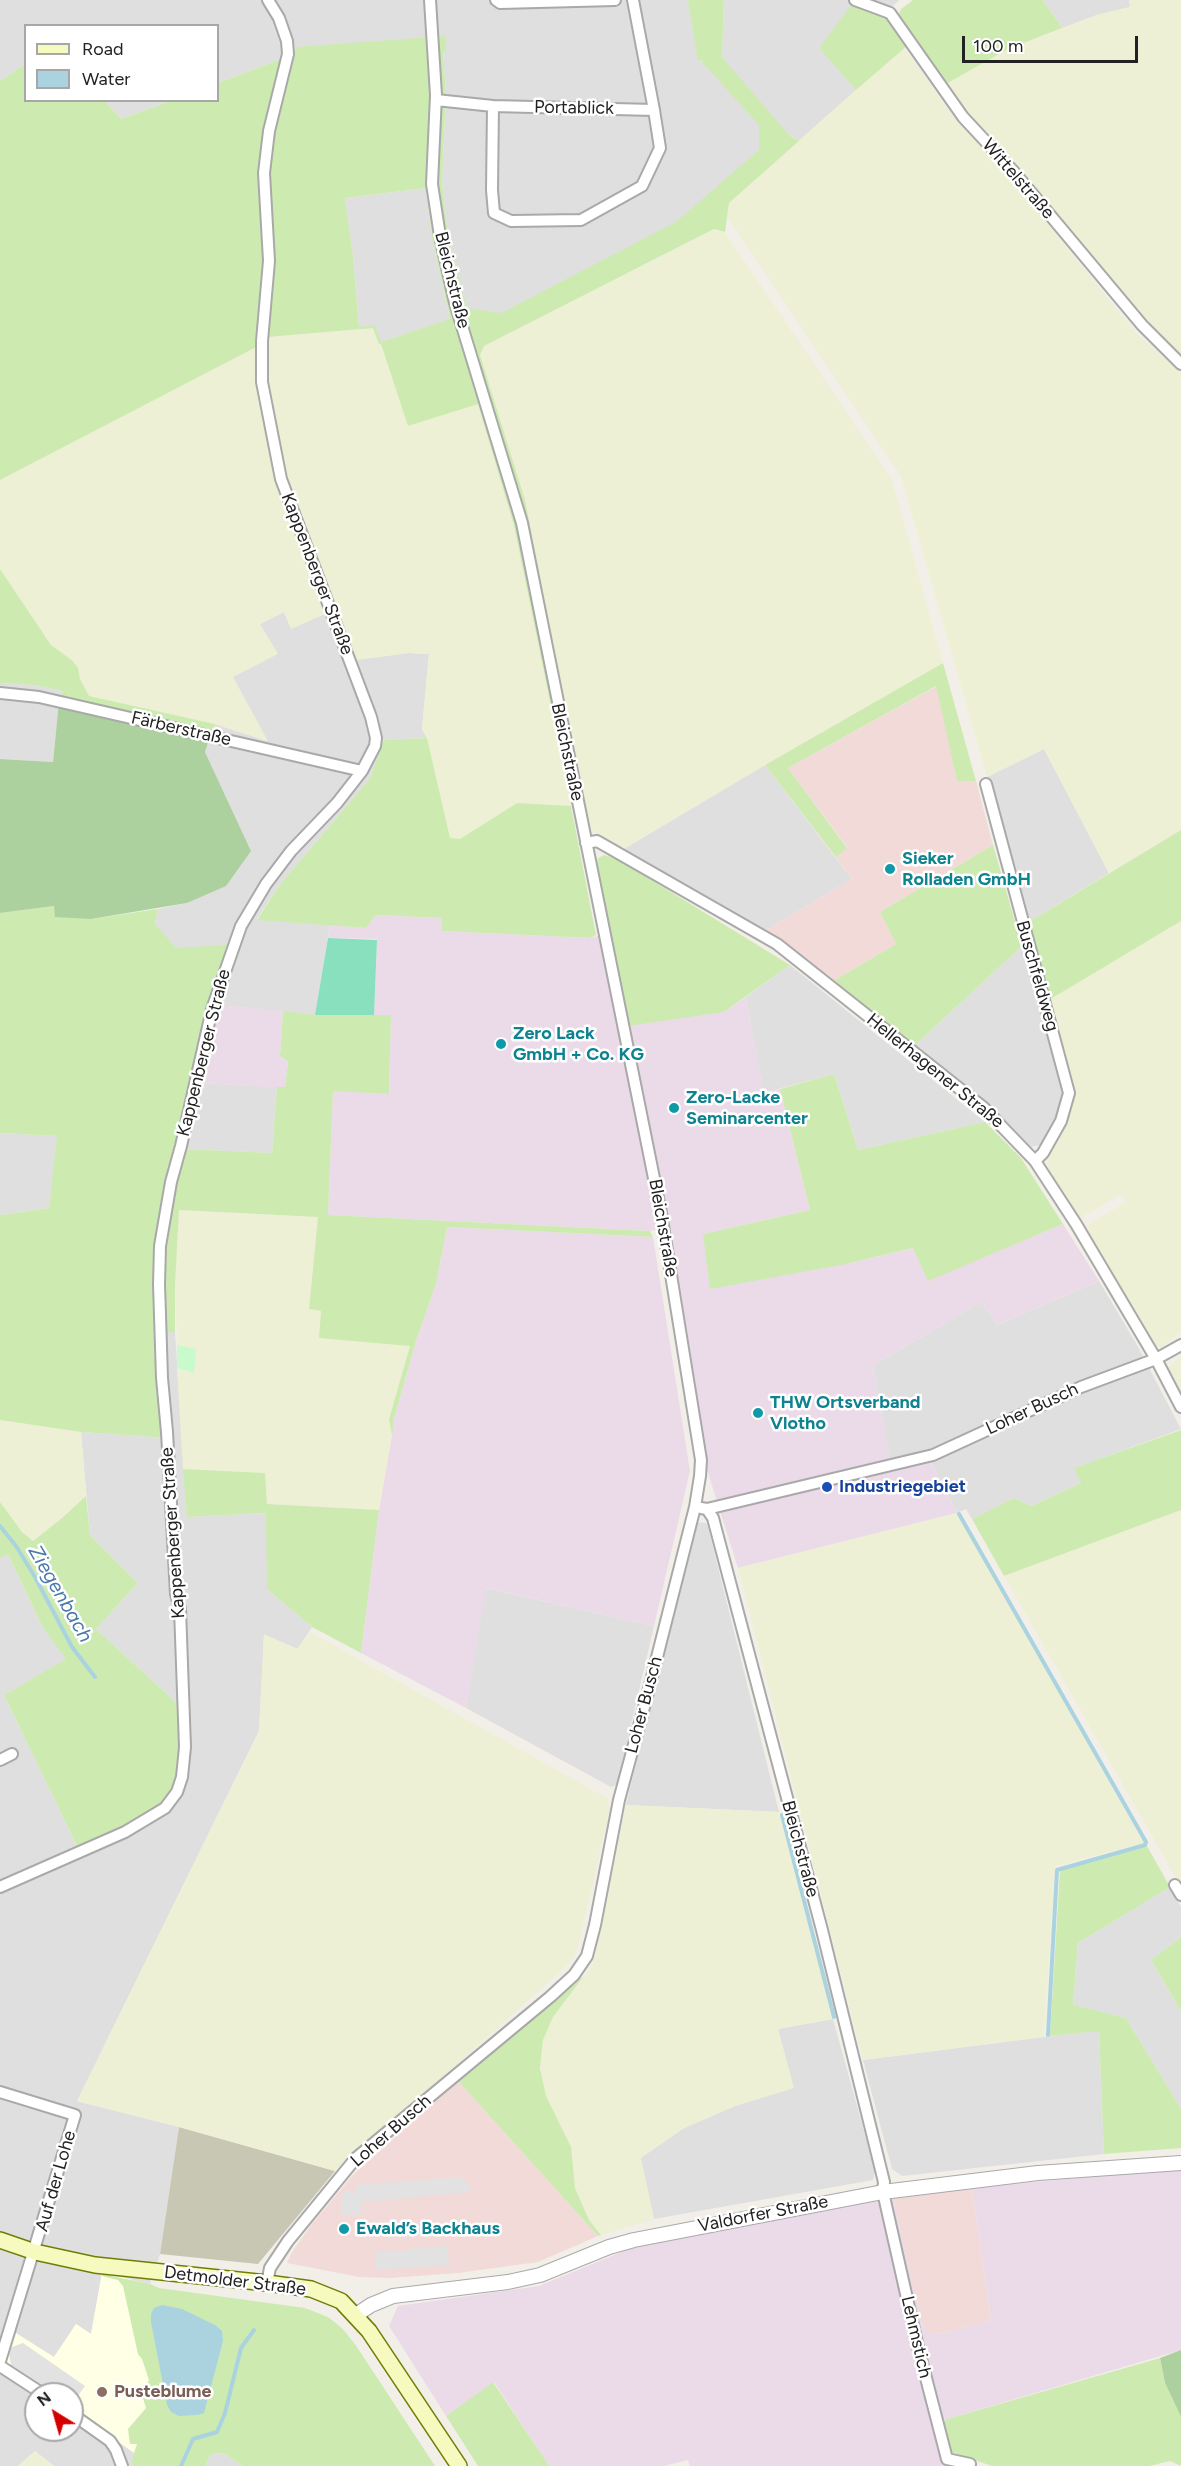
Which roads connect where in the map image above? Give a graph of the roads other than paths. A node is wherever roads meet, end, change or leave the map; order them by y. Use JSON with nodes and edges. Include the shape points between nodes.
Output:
{"nodes":[{"id":1,"x":268,"y":0,"type":"edge"},
{"id":2,"x":430,"y":0,"type":"edge"},
{"id":3,"x":496,"y":0,"type":"edge"},
{"id":4,"x":615,"y":0,"type":"edge"},
{"id":5,"x":633,"y":0,"type":"edge"},
{"id":6,"x":855,"y":0,"type":"edge"},
{"id":7,"x":436,"y":100,"type":"junction"},
{"id":8,"x":494,"y":106,"type":"junction"},
{"id":9,"x":654,"y":110,"type":"junction"},
{"id":10,"x":1181,"y":364,"type":"edge"},
{"id":11,"x":0,"y":693,"type":"edge"},
{"id":12,"x":362,"y":771,"type":"junction"},
{"id":13,"x":986,"y":784,"type":"dead end"},
{"id":14,"x":586,"y":843,"type":"junction"},
{"id":15,"x":1035,"y":1161,"type":"junction"},
{"id":16,"x":1181,"y":1345,"type":"edge"},
{"id":17,"x":1156,"y":1359,"type":"junction"},
{"id":18,"x":1181,"y":1407,"type":"edge"},
{"id":19,"x":694,"y":1508,"type":"junction"},
{"id":20,"x":707,"y":1509,"type":"junction"},
{"id":21,"x":12,"y":1754,"type":"dead end"},
{"id":22,"x":0,"y":1760,"type":"edge"},
{"id":23,"x":1175,"y":1885,"type":"dead end"},
{"id":24,"x":0,"y":1887,"type":"edge"},
{"id":25,"x":1181,"y":1895,"type":"edge"},
{"id":26,"x":0,"y":2092,"type":"edge"},
{"id":27,"x":1181,"y":2163,"type":"edge"},
{"id":28,"x":883,"y":2192,"type":"junction"},
{"id":29,"x":0,"y":2240,"type":"edge"},
{"id":30,"x":35,"y":2252,"type":"junction"},
{"id":31,"x":267,"y":2283,"type":"junction"},
{"id":32,"x":357,"y":2315,"type":"junction"},
{"id":33,"x":0,"y":2361,"type":"edge"},
{"id":34,"x":0,"y":2366,"type":"edge"},
{"id":35,"x":25,"y":2382,"type":"edge"},
{"id":36,"x":84,"y":2423,"type":"edge"},
{"id":37,"x":970,"y":2464,"type":"dead end"},
{"id":38,"x":122,"y":2466,"type":"edge"},
{"id":39,"x":459,"y":2466,"type":"edge"}],
"edges":[{"from":1,"to":12,"type":"street","name":"Kappenberger Straße","via":[[279,18],[288,54],[268,130],[264,173],[269,261],[262,382],[281,479],[371,717],[375,746]]},
{"from":2,"to":7,"type":"street","name":"Bleichstraße"},
{"from":3,"to":4,"type":"street"},
{"from":5,"to":9,"type":"street"},
{"from":6,"to":10,"type":"street","name":"Wittelstraße","via":[[890,13],[963,117],[1142,325]]},
{"from":7,"to":8,"type":"street","name":"Portablick"},
{"from":7,"to":14,"type":"street","name":"Bleichstraße","via":[[432,184],[446,266],[522,523]]},
{"from":8,"to":9,"type":"street","name":"Portablick"},
{"from":8,"to":9,"type":"street","via":[[494,213],[511,221],[581,220],[642,186],[660,148]]},
{"from":11,"to":12,"type":"street","name":"Färberstraße","via":[[39,697]]},
{"from":12,"to":24,"type":"street","name":"Kappenberger Straße","via":[[291,851],[241,926],[212,1009],[171,1182],[160,1246],[159,1284],[162,1378],[180,1609],[185,1747],[182,1777],[165,1808],[125,1832]]},
{"from":13,"to":15,"type":"street","name":"Buschfeldweg","via":[[1069,1093],[1061,1121]]},
{"from":14,"to":15,"type":"street","name":"Hellerhagener Straße","via":[[597,841],[777,944],[984,1108]]},
{"from":14,"to":19,"type":"street","name":"Bleichstraße","via":[[661,1213],[701,1460]]},
{"from":15,"to":17,"type":"street","name":"Hellerhagener Straße"},
{"from":16,"to":17,"type":"street","name":"Loher Busch"},
{"from":17,"to":18,"type":"street","name":"Hellerhagener Straße"},
{"from":17,"to":20,"type":"street","name":"Loher Busch","via":[[1081,1387],[933,1455]]},
{"from":19,"to":20,"type":"street","name":"Loher Busch"},
{"from":19,"to":31,"type":"street","name":"Loher Busch","via":[[619,1800],[595,1925],[583,1963],[550,1997],[356,2158],[288,2241],[270,2268]]},
{"from":20,"to":28,"type":"street","name":"Bleichstraße","via":[[716,1530],[822,1930],[883,2177]]},
{"from":21,"to":22,"type":"street"},
{"from":23,"to":25,"type":"street"},
{"from":26,"to":30,"type":"street","name":"Auf der Lohe","via":[[75,2115]]},
{"from":27,"to":28,"type":"street","name":"Valdorfer Straße","via":[[1026,2174]]},
{"from":28,"to":32,"type":"street","name":"Valdorfer Straße","via":[[634,2240],[540,2275],[508,2282],[393,2296]]},
{"from":28,"to":37,"type":"street","name":"Lehmstich","via":[[947,2459]]},
{"from":29,"to":30,"type":"main road","name":"Detmolder Straße"},
{"from":30,"to":31,"type":"main road","name":"Detmolder Straße","via":[[94,2265]]},
{"from":30,"to":33,"type":"street"},
{"from":31,"to":32,"type":"main road","name":"Detmolder Straße","via":[[311,2289],[341,2301]]},
{"from":32,"to":39,"type":"main road","name":"Detmolder Straße"},
{"from":34,"to":35,"type":"street"},
{"from":36,"to":38,"type":"street","via":[[110,2441]]}]}
